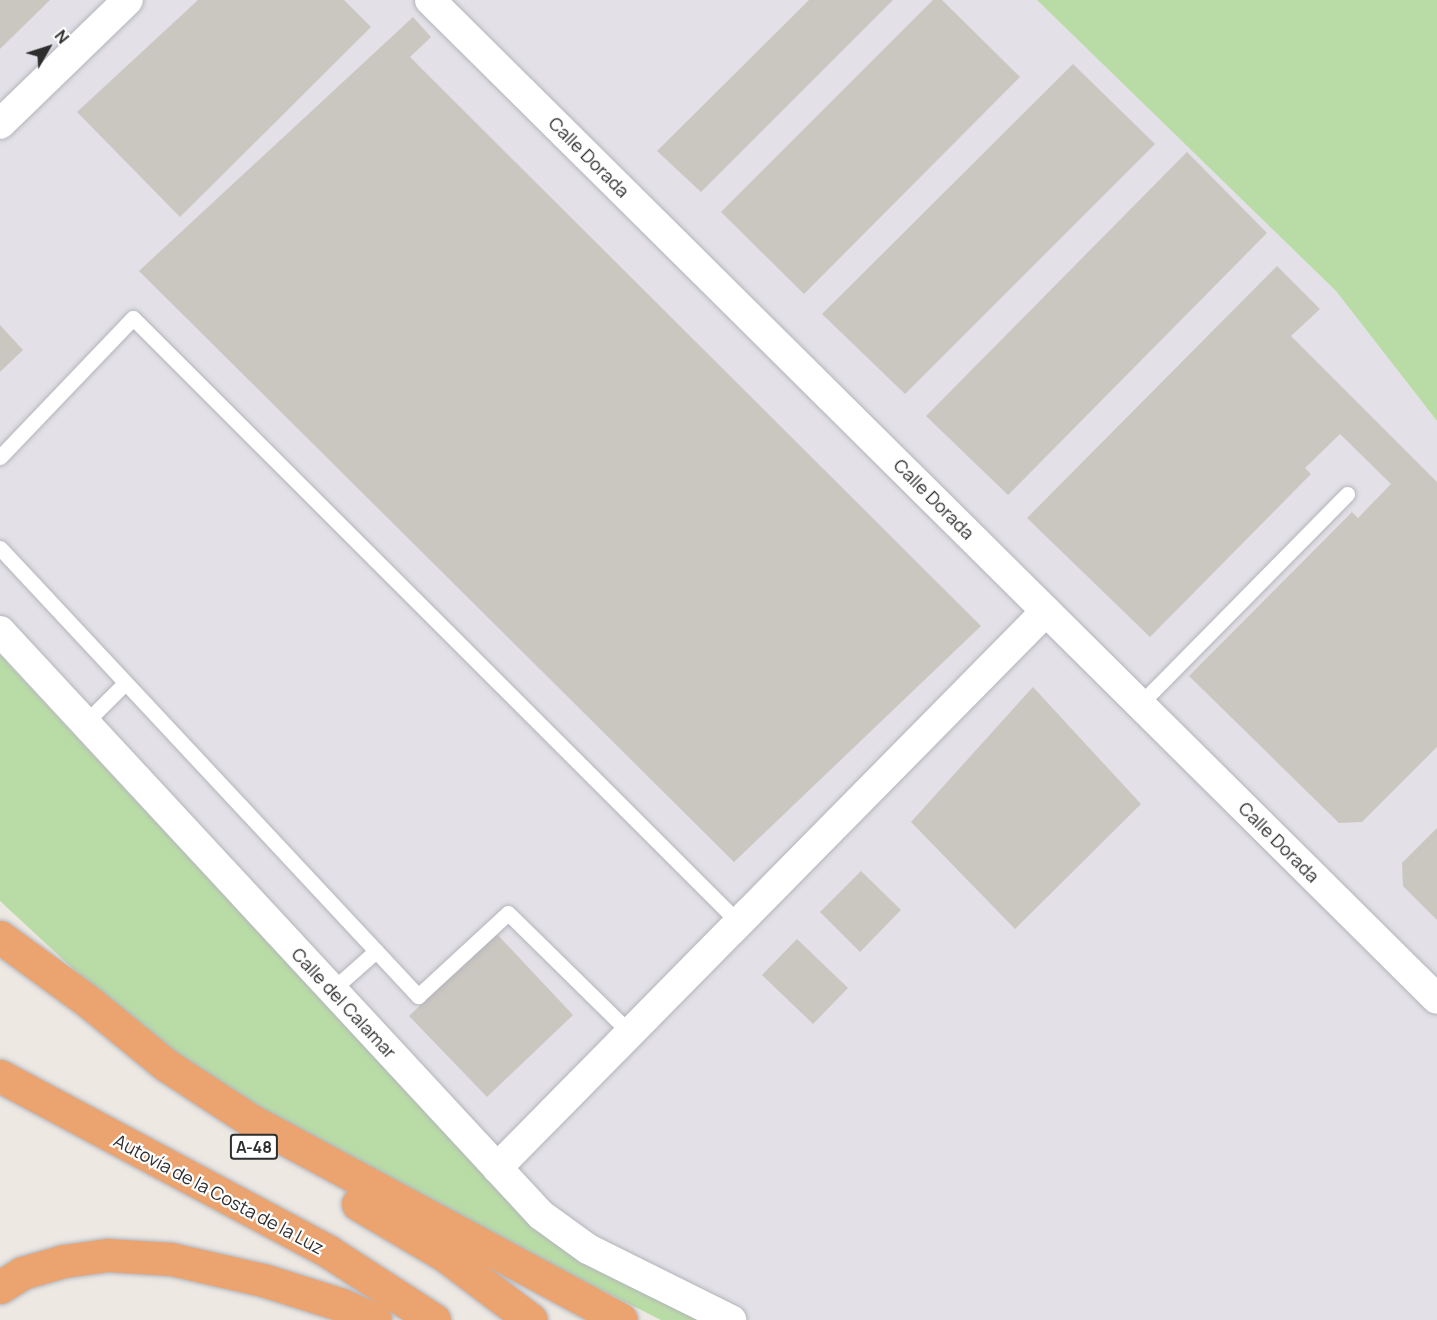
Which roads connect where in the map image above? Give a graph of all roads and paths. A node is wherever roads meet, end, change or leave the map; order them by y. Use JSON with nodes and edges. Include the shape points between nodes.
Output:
{"nodes":[{"id":1,"x":128,"y":0,"type":"edge"},
{"id":2,"x":430,"y":0,"type":"edge"},
{"id":3,"x":0,"y":124,"type":"edge"},
{"id":4,"x":0,"y":457,"type":"edge"},
{"id":5,"x":1347,"y":494,"type":"dead end"},
{"id":6,"x":0,"y":548,"type":"edge"},
{"id":7,"x":1046,"y":611,"type":"junction"},
{"id":8,"x":0,"y":631,"type":"edge"},
{"id":9,"x":125,"y":683,"type":"junction"},
{"id":10,"x":1140,"y":704,"type":"junction"},
{"id":11,"x":85,"y":723,"type":"junction"},
{"id":12,"x":739,"y":923,"type":"junction"},
{"id":13,"x":0,"y":937,"type":"edge"},
{"id":14,"x":0,"y":943,"type":"edge"},
{"id":15,"x":376,"y":951,"type":"junction"},
{"id":16,"x":332,"y":990,"type":"junction"},
{"id":17,"x":1437,"y":999,"type":"edge"},
{"id":18,"x":630,"y":1033,"type":"junction"},
{"id":19,"x":0,"y":1076,"type":"edge"},
{"id":20,"x":497,"y":1168,"type":"junction"},
{"id":21,"x":0,"y":1287,"type":"edge"},
{"id":22,"x":375,"y":1320,"type":"edge"},
{"id":23,"x":434,"y":1320,"type":"edge"},
{"id":24,"x":531,"y":1320,"type":"edge"},
{"id":25,"x":621,"y":1320,"type":"edge"},
{"id":26,"x":731,"y":1320,"type":"edge"}],
"edges":[{"from":1,"to":3,"type":"street"},
{"from":2,"to":7,"type":"street","name":"Calle Dorada"},
{"from":4,"to":12,"type":"lane","via":[[133,318]]},
{"from":5,"to":10,"type":"lane"},
{"from":6,"to":9,"type":"lane"},
{"from":7,"to":10,"type":"street","name":"Calle Dorada"},
{"from":7,"to":12,"type":"street"},
{"from":8,"to":11,"type":"street","name":"Calle del Calamar"},
{"from":9,"to":11,"type":"lane"},
{"from":9,"to":15,"type":"lane"},
{"from":10,"to":17,"type":"street","name":"Calle Dorada"},
{"from":11,"to":16,"type":"street","name":"Calle del Calamar"},
{"from":12,"to":18,"type":"street"},
{"from":13,"to":25,"type":"highway","via":[[166,1065],[250,1120]]},
{"from":14,"to":24,"type":"highway","number":"A-48","via":[[74,1015],[155,1083],[242,1140],[446,1256]]},
{"from":15,"to":16,"type":"lane"},
{"from":15,"to":18,"type":"lane","via":[[418,996],[508,913]]},
{"from":16,"to":20,"type":"street","name":"Calle del Calamar"},
{"from":18,"to":20,"type":"street"},
{"from":19,"to":23,"type":"highway","name":"Autovía de la Costa de la Luz","via":[[329,1252]]},
{"from":20,"to":26,"type":"street","name":"Calle del Calamar","via":[[541,1215],[588,1249]]},
{"from":21,"to":22,"type":"highway","via":[[22,1273],[64,1261],[107,1255],[171,1258],[263,1280],[342,1305]]}]}
